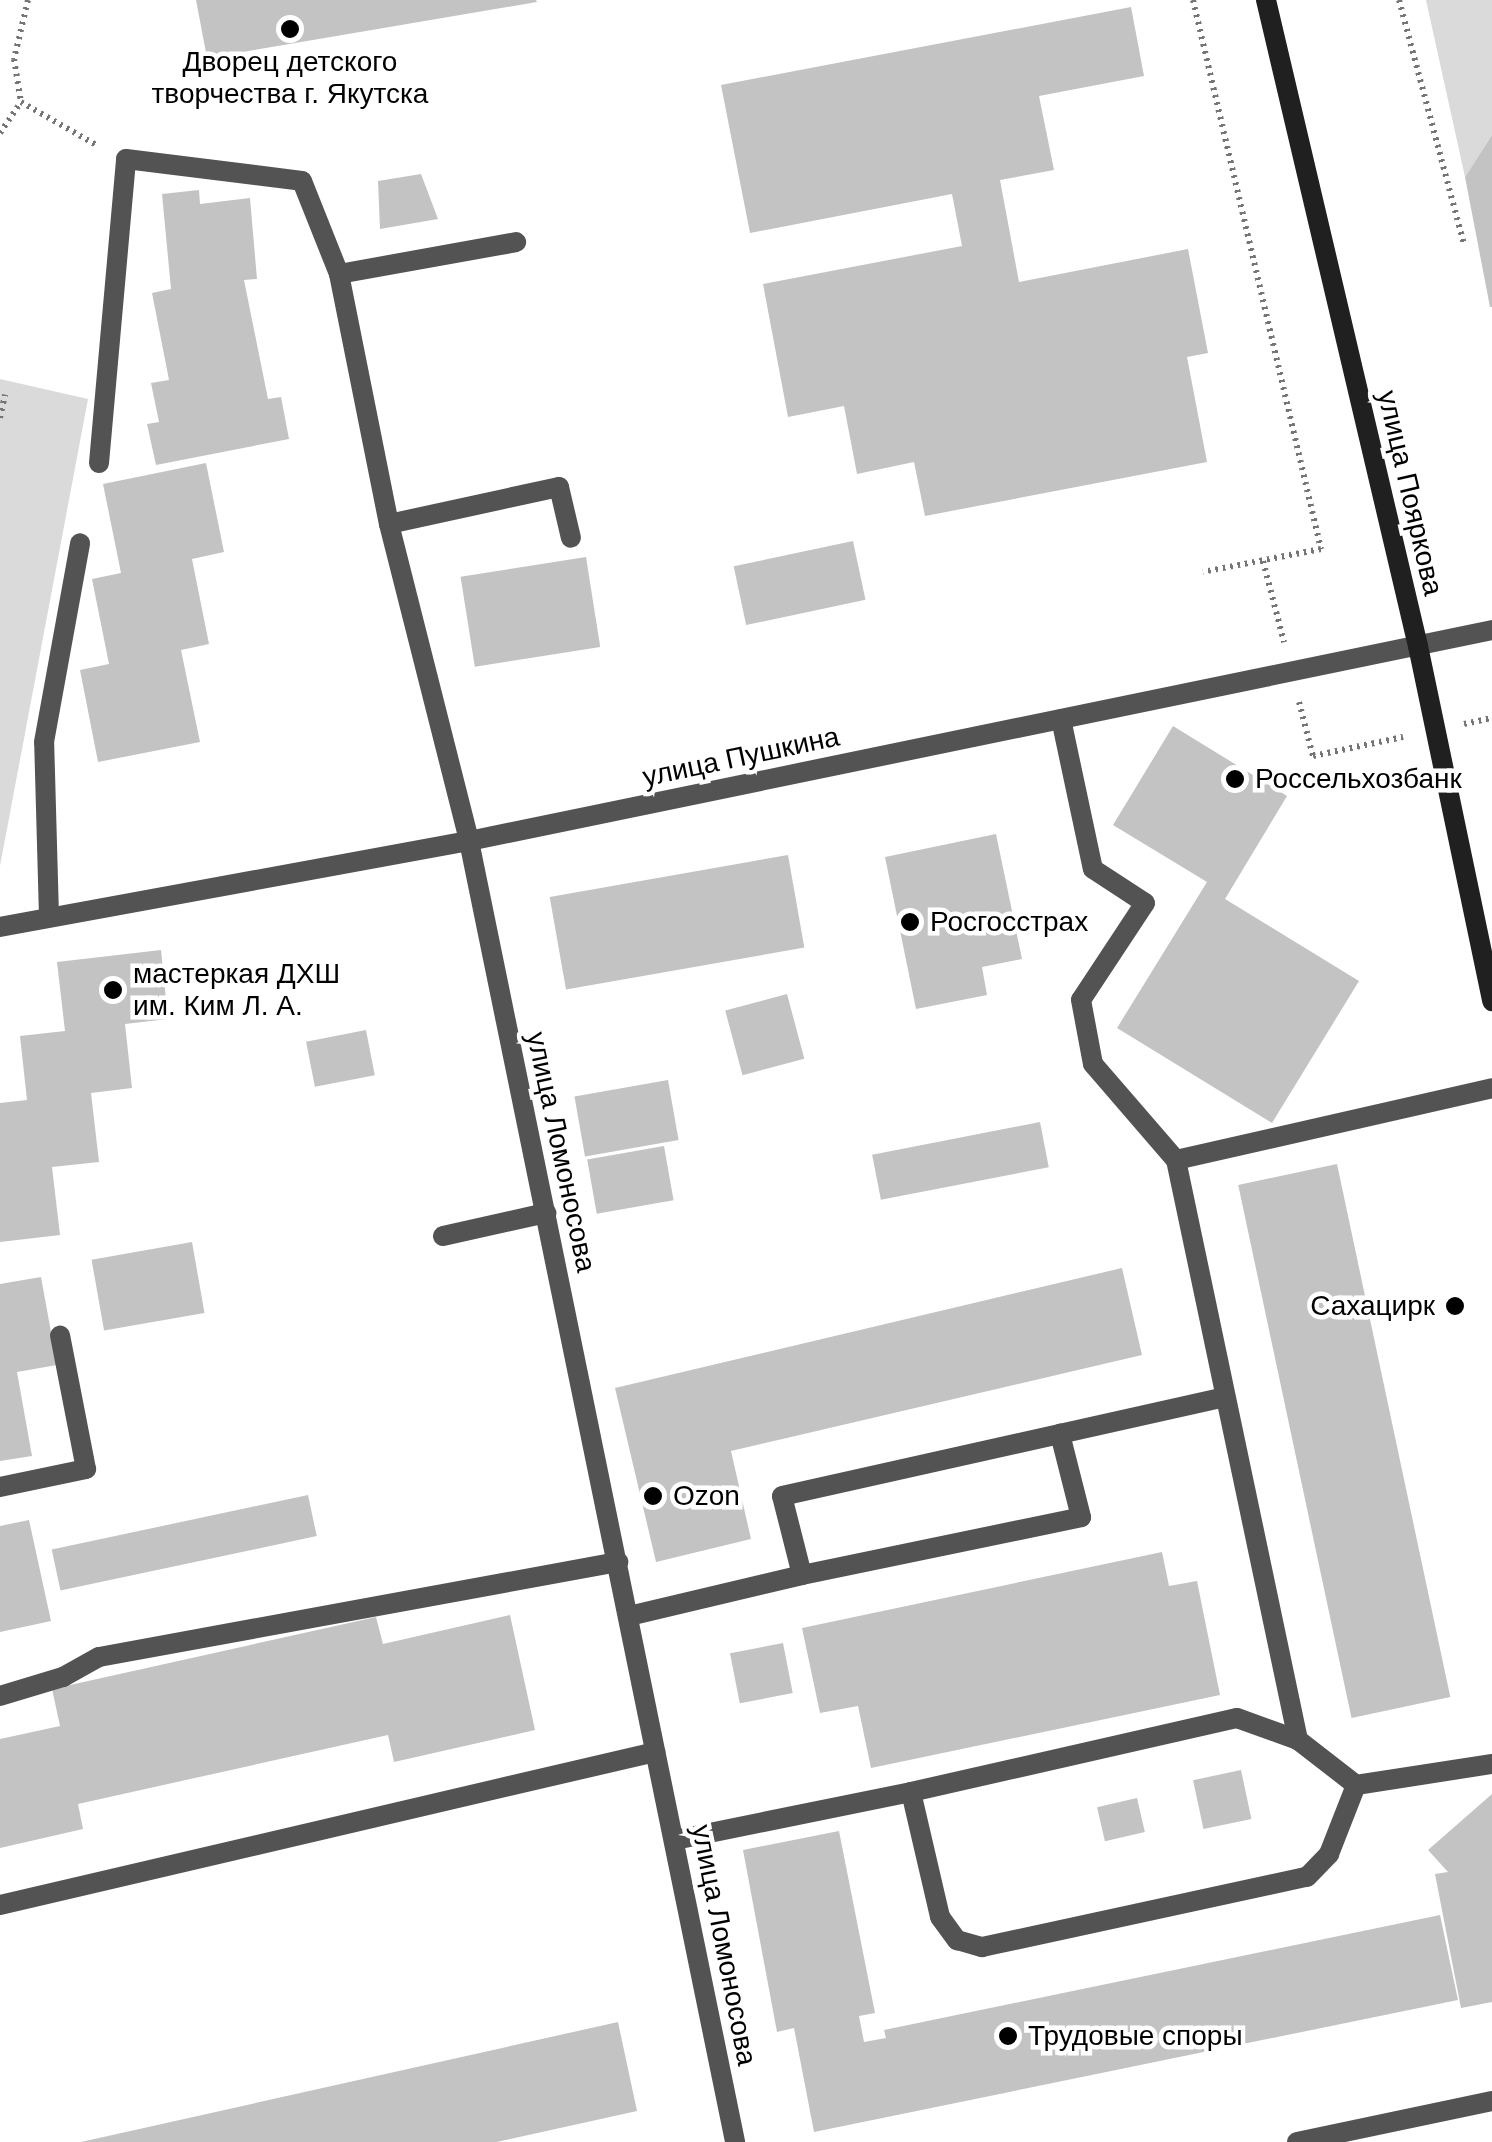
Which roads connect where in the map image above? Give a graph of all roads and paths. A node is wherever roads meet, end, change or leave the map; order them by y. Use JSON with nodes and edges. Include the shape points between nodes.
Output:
{"nodes":[{"id":1,"x":28,"y":0,"type":"edge"},
{"id":2,"x":1192,"y":0,"type":"edge"},
{"id":3,"x":1266,"y":0,"type":"edge"},
{"id":4,"x":1399,"y":0,"type":"edge"},
{"id":5,"x":21,"y":102,"type":"junction"},
{"id":6,"x":0,"y":133,"type":"edge"},
{"id":7,"x":126,"y":159,"type":"junction"},
{"id":8,"x":516,"y":242,"type":"dead end"},
{"id":9,"x":1464,"y":244,"type":"dead end"},
{"id":10,"x":339,"y":274,"type":"junction"},
{"id":11,"x":4,"y":395,"type":"dead end"},
{"id":12,"x":0,"y":418,"type":"edge"},
{"id":13,"x":99,"y":463,"type":"dead end"},
{"id":14,"x":389,"y":524,"type":"junction"},
{"id":15,"x":571,"y":538,"type":"dead end"},
{"id":16,"x":80,"y":543,"type":"dead end"},
{"id":17,"x":1202,"y":572,"type":"dead end"},
{"id":18,"x":1492,"y":630,"type":"edge"},
{"id":19,"x":1418,"y":646,"type":"junction"},
{"id":20,"x":1061,"y":719,"type":"junction"},
{"id":21,"x":469,"y":841,"type":"junction"},
{"id":22,"x":49,"y":916,"type":"junction"},
{"id":23,"x":0,"y":926,"type":"edge"},
{"id":24,"x":1492,"y":1000,"type":"edge"},
{"id":25,"x":1492,"y":1088,"type":"edge"},
{"id":26,"x":1176,"y":1160,"type":"junction"},
{"id":27,"x":546,"y":1213,"type":"junction"},
{"id":28,"x":444,"y":1236,"type":"dead end"},
{"id":29,"x":60,"y":1335,"type":"dead end"},
{"id":30,"x":1224,"y":1397,"type":"junction"},
{"id":31,"x":1060,"y":1434,"type":"junction"},
{"id":32,"x":0,"y":1488,"type":"edge"},
{"id":33,"x":618,"y":1562,"type":"junction"},
{"id":34,"x":802,"y":1575,"type":"junction"},
{"id":35,"x":630,"y":1616,"type":"junction"},
{"id":36,"x":0,"y":1696,"type":"edge"},
{"id":37,"x":1298,"y":1740,"type":"junction"},
{"id":38,"x":655,"y":1752,"type":"junction"},
{"id":39,"x":1492,"y":1764,"type":"edge"},
{"id":40,"x":1356,"y":1785,"type":"junction"},
{"id":41,"x":911,"y":1792,"type":"junction"},
{"id":42,"x":675,"y":1840,"type":"junction"},
{"id":43,"x":0,"y":1905,"type":"edge"},
{"id":44,"x":1492,"y":2101,"type":"edge"},
{"id":45,"x":735,"y":2142,"type":"edge"},
{"id":46,"x":1297,"y":2142,"type":"edge"}],
"edges":[{"from":1,"to":5,"type":"path","via":[[14,59]]},
{"from":2,"to":17,"type":"path","via":[[1321,550]]},
{"from":3,"to":19,"type":"main road","name":"улица Пояркова"},
{"from":4,"to":9,"type":"path"},
{"from":5,"to":6,"type":"path"},
{"from":5,"to":7,"type":"path"},
{"from":7,"to":10,"type":"street","name":"улица Ломоносова","via":[[302,180]]},
{"from":7,"to":13,"type":"street"},
{"from":8,"to":10,"type":"street"},
{"from":10,"to":14,"type":"street","name":"улица Ломоносова"},
{"from":11,"to":12,"type":"path"},
{"from":14,"to":15,"type":"street","via":[[559,487]]},
{"from":14,"to":21,"type":"street","name":"улица Ломоносова"},
{"from":16,"to":22,"type":"street","via":[[44,742]]},
{"from":18,"to":19,"type":"street","name":"улица Пушкина"},
{"from":19,"to":20,"type":"street","name":"улица Пушкина"},
{"from":19,"to":24,"type":"main road","name":"улица Пояркова"},
{"from":20,"to":21,"type":"street","name":"улица Пушкина"},
{"from":20,"to":26,"type":"street","via":[[1093,869],[1144,903],[1080,1000],[1093,1064]]},
{"from":21,"to":22,"type":"street","name":"улица Пушкина"},
{"from":21,"to":27,"type":"street","name":"улица Ломоносова"},
{"from":22,"to":23,"type":"street","name":"улица Пушкина"},
{"from":25,"to":26,"type":"street"},
{"from":26,"to":30,"type":"street"},
{"from":27,"to":28,"type":"street"},
{"from":27,"to":33,"type":"street","name":"улица Ломоносова"},
{"from":29,"to":32,"type":"street","via":[[86,1469]]},
{"from":30,"to":31,"type":"street"},
{"from":30,"to":37,"type":"street"},
{"from":31,"to":34,"type":"street","via":[[782,1496]]},
{"from":31,"to":34,"type":"street","via":[[1081,1517]]},
{"from":33,"to":35,"type":"street","name":"улица Ломоносова"},
{"from":33,"to":36,"type":"street","via":[[99,1657],[63,1677]]},
{"from":34,"to":35,"type":"street"},
{"from":35,"to":38,"type":"street","name":"улица Ломоносова"},
{"from":37,"to":40,"type":"street"},
{"from":37,"to":41,"type":"street","via":[[1237,1718]]},
{"from":38,"to":42,"type":"street","name":"улица Ломоносова"},
{"from":38,"to":43,"type":"street"},
{"from":39,"to":40,"type":"street"},
{"from":40,"to":41,"type":"street","via":[[1329,1854],[1307,1877],[982,1947],[957,1940],[940,1917]]},
{"from":41,"to":42,"type":"street"},
{"from":42,"to":45,"type":"street","name":"улица Ломоносова"},
{"from":44,"to":46,"type":"street"}]}
